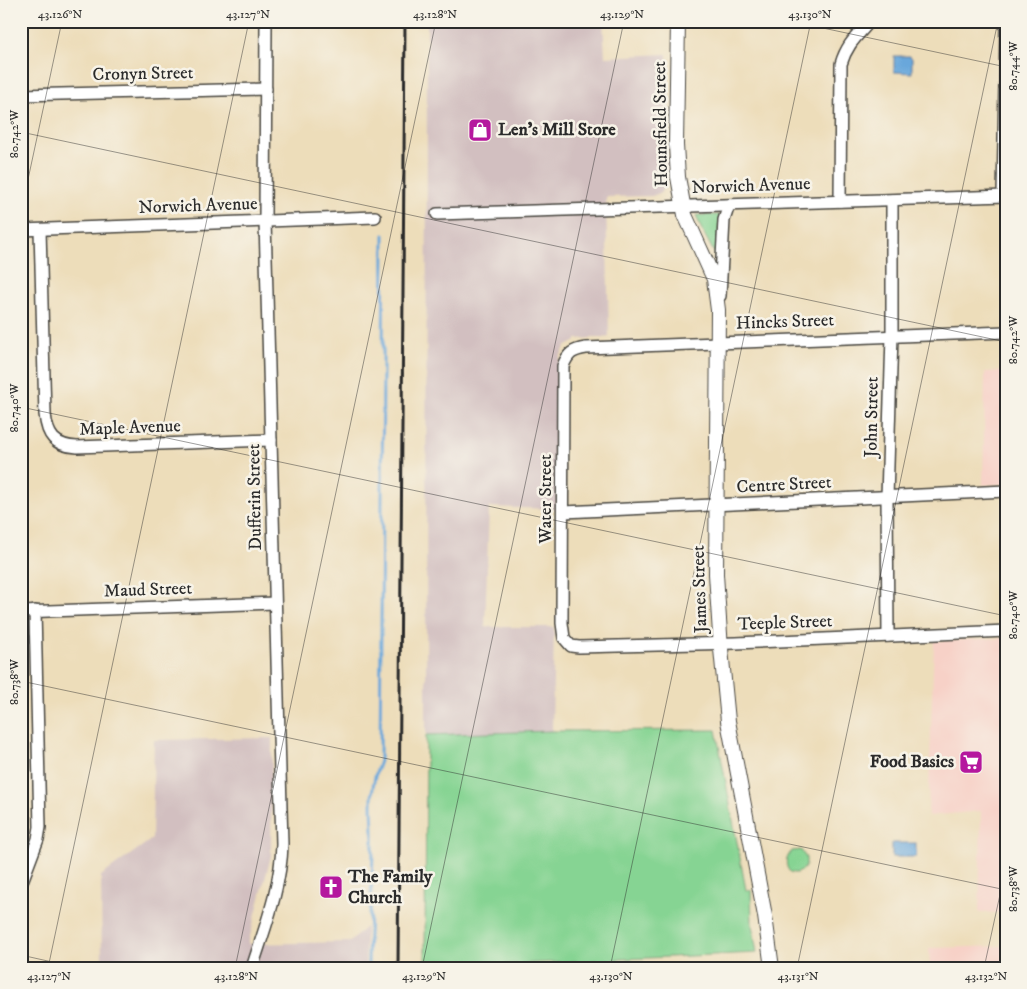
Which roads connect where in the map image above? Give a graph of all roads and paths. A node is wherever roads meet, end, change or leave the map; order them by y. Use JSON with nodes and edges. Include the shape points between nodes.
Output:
{"nodes":[{"id":1,"x":266,"y":21,"type":"edge"},
{"id":2,"x":678,"y":21,"type":"edge"},
{"id":3,"x":870,"y":21,"type":"edge"},
{"id":4,"x":1006,"y":24,"type":"edge"},
{"id":5,"x":266,"y":89,"type":"junction"},
{"id":6,"x":21,"y":94,"type":"edge"},
{"id":7,"x":1004,"y":196,"type":"edge"},
{"id":8,"x":892,"y":200,"type":"junction"},
{"id":9,"x":840,"y":201,"type":"junction"},
{"id":10,"x":729,"y":205,"type":"junction"},
{"id":11,"x":682,"y":206,"type":"junction"},
{"id":12,"x":436,"y":214,"type":"dead end"},
{"id":13,"x":375,"y":217,"type":"dead end"},
{"id":14,"x":265,"y":221,"type":"junction"},
{"id":15,"x":21,"y":230,"type":"edge"},
{"id":16,"x":40,"y":230,"type":"junction"},
{"id":17,"x":718,"y":310,"type":"junction"},
{"id":18,"x":1006,"y":332,"type":"edge"},
{"id":19,"x":892,"y":336,"type":"junction"},
{"id":20,"x":718,"y":342,"type":"junction"},
{"id":21,"x":567,"y":355,"type":"joint"},
{"id":22,"x":271,"y":440,"type":"junction"},
{"id":23,"x":1006,"y":491,"type":"edge"},
{"id":24,"x":887,"y":497,"type":"junction"},
{"id":25,"x":717,"y":506,"type":"junction"},
{"id":26,"x":564,"y":512,"type":"junction"},
{"id":27,"x":276,"y":603,"type":"junction"},
{"id":28,"x":35,"y":611,"type":"junction"},
{"id":29,"x":21,"y":612,"type":"edge"},
{"id":30,"x":1006,"y":631,"type":"edge"},
{"id":31,"x":888,"y":636,"type":"junction"},
{"id":32,"x":566,"y":642,"type":"joint"},
{"id":33,"x":720,"y":643,"type":"junction"},
{"id":34,"x":26,"y":863,"type":"edge"},
{"id":35,"x":21,"y":884,"type":"edge"},
{"id":36,"x":252,"y":968,"type":"edge"},
{"id":37,"x":772,"y":968,"type":"edge"}],
"edges":[{"from":1,"to":5,"type":"street","name":"Dufferin Street"},
{"from":2,"to":11,"type":"street","name":"Hounsfield Street","via":[[676,160]]},
{"from":3,"to":9,"type":"street","via":[[844,51],[841,64]]},
{"from":4,"to":7,"type":"street"},
{"from":5,"to":6,"type":"street","name":"Cronyn Street"},
{"from":5,"to":14,"type":"street","name":"Dufferin Street"},
{"from":7,"to":8,"type":"street","name":"Norwich Avenue"},
{"from":8,"to":9,"type":"street","name":"Norwich Avenue"},
{"from":8,"to":19,"type":"street","name":"John Street"},
{"from":9,"to":10,"type":"street","name":"Norwich Avenue"},
{"from":10,"to":11,"type":"street","name":"Norwich Avenue"},
{"from":10,"to":17,"type":"street","name":"James Street","via":[[724,220]]},
{"from":11,"to":12,"type":"street","name":"Norwich Avenue"},
{"from":11,"to":17,"type":"street","name":"Hounsfield Street","via":[[712,275]]},
{"from":13,"to":14,"type":"street","name":"Norwich Avenue"},
{"from":14,"to":16,"type":"street","name":"Norwich Avenue"},
{"from":14,"to":22,"type":"street","name":"Dufferin Street"},
{"from":15,"to":16,"type":"street","name":"Norwich Avenue"},
{"from":16,"to":22,"type":"street","name":"Maple Avenue","via":[[45,414],[46,426],[53,438],[66,446],[77,447]]},
{"from":17,"to":20,"type":"street","name":"James Street"},
{"from":18,"to":19,"type":"street","name":"Hincks Street"},
{"from":19,"to":20,"type":"street","name":"Hincks Street"},
{"from":19,"to":24,"type":"street","name":"John Street"},
{"from":20,"to":21,"type":"street","name":"Hincks Street","via":[[586,348]]},
{"from":20,"to":25,"type":"street","name":"James Street"},
{"from":21,"to":26,"type":"street","name":"Water Street","via":[[563,366]]},
{"from":22,"to":27,"type":"street","name":"Dufferin Street"},
{"from":23,"to":24,"type":"street","name":"Centre Street"},
{"from":24,"to":25,"type":"street","name":"Centre Street"},
{"from":24,"to":31,"type":"street","name":"John Street"},
{"from":25,"to":26,"type":"street","name":"Centre Street"},
{"from":25,"to":33,"type":"street","name":"James Street"},
{"from":26,"to":32,"type":"street","name":"Water Street","via":[[562,623]]},
{"from":27,"to":28,"type":"street","name":"Maud Street"},
{"from":27,"to":36,"type":"street","name":"Dufferin Street","via":[[282,861]]},
{"from":28,"to":29,"type":"street","name":"Maud Street"},
{"from":28,"to":34,"type":"street","via":[[40,827]]},
{"from":30,"to":31,"type":"street","name":"Teeple Street"},
{"from":31,"to":33,"type":"street","name":"Teeple Street"},
{"from":32,"to":33,"type":"street","name":"Teeple Street","via":[[579,647]]},
{"from":33,"to":37,"type":"street","name":"James Street","via":[[728,721]]},
{"from":34,"to":35,"type":"street"}]}
